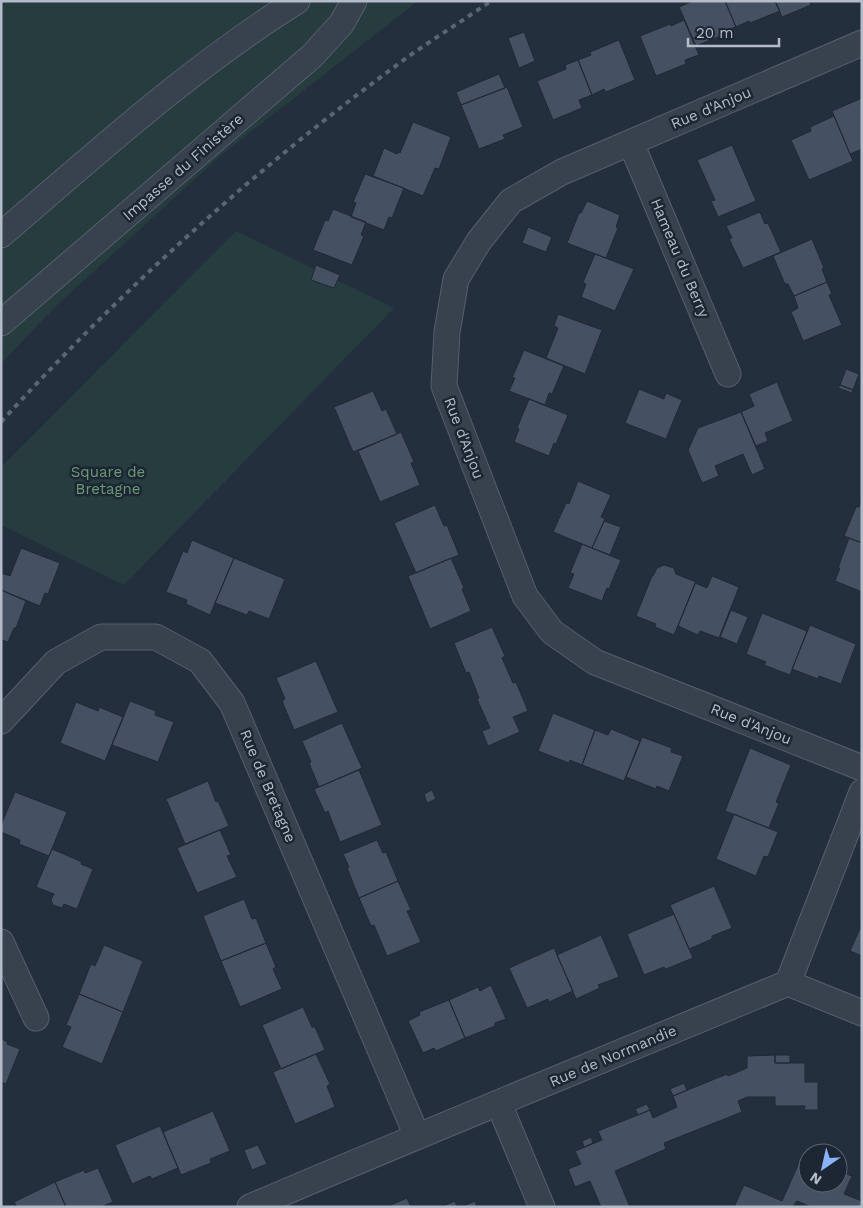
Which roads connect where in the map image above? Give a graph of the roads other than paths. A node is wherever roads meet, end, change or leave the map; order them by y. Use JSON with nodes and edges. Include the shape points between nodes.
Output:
{"nodes":[{"id":1,"x":297,"y":1,"type":"edge"},
{"id":2,"x":354,"y":1,"type":"edge"},
{"id":3,"x":862,"y":43,"type":"edge"},
{"id":4,"x":631,"y":143,"type":"junction"},
{"id":5,"x":1,"y":235,"type":"edge"},
{"id":6,"x":1,"y":323,"type":"edge"},
{"id":7,"x":728,"y":374,"type":"dead end"},
{"id":8,"x":1,"y":720,"type":"edge"},
{"id":9,"x":862,"y":768,"type":"edge"},
{"id":10,"x":862,"y":792,"type":"edge"},
{"id":11,"x":1,"y":942,"type":"edge"},
{"id":12,"x":788,"y":982,"type":"junction"},
{"id":13,"x":862,"y":1013,"type":"edge"},
{"id":14,"x":36,"y":1018,"type":"dead end"},
{"id":15,"x":499,"y":1104,"type":"junction"},
{"id":16,"x":417,"y":1136,"type":"junction"},
{"id":17,"x":250,"y":1207,"type":"edge"},
{"id":18,"x":542,"y":1207,"type":"edge"}],
"edges":[{"from":1,"to":5,"type":"street","via":[[257,26],[143,114]]},
{"from":2,"to":6,"type":"street","name":"Impasse du Finistère","via":[[342,23],[312,56]]},
{"from":3,"to":4,"type":"street","name":"Rue d'Anjou"},
{"from":4,"to":7,"type":"street","name":"Hameau du Berry"},
{"from":4,"to":9,"type":"street","name":"Rue d'Anjou","via":[[562,172],[511,201],[479,241],[456,279],[447,332],[444,386],[525,596],[552,632],[595,662]]},
{"from":8,"to":16,"type":"street","name":"Rue de Bretagne","via":[[56,662],[101,637],[156,637],[200,662],[232,704]]},
{"from":10,"to":12,"type":"street"},
{"from":11,"to":14,"type":"street"},
{"from":12,"to":13,"type":"street"},
{"from":12,"to":15,"type":"street","name":"Rue de Normandie"},
{"from":15,"to":16,"type":"street","name":"Rue de Normandie"},
{"from":15,"to":18,"type":"street"},
{"from":16,"to":17,"type":"street","name":"Rue de Normandie"}]}
